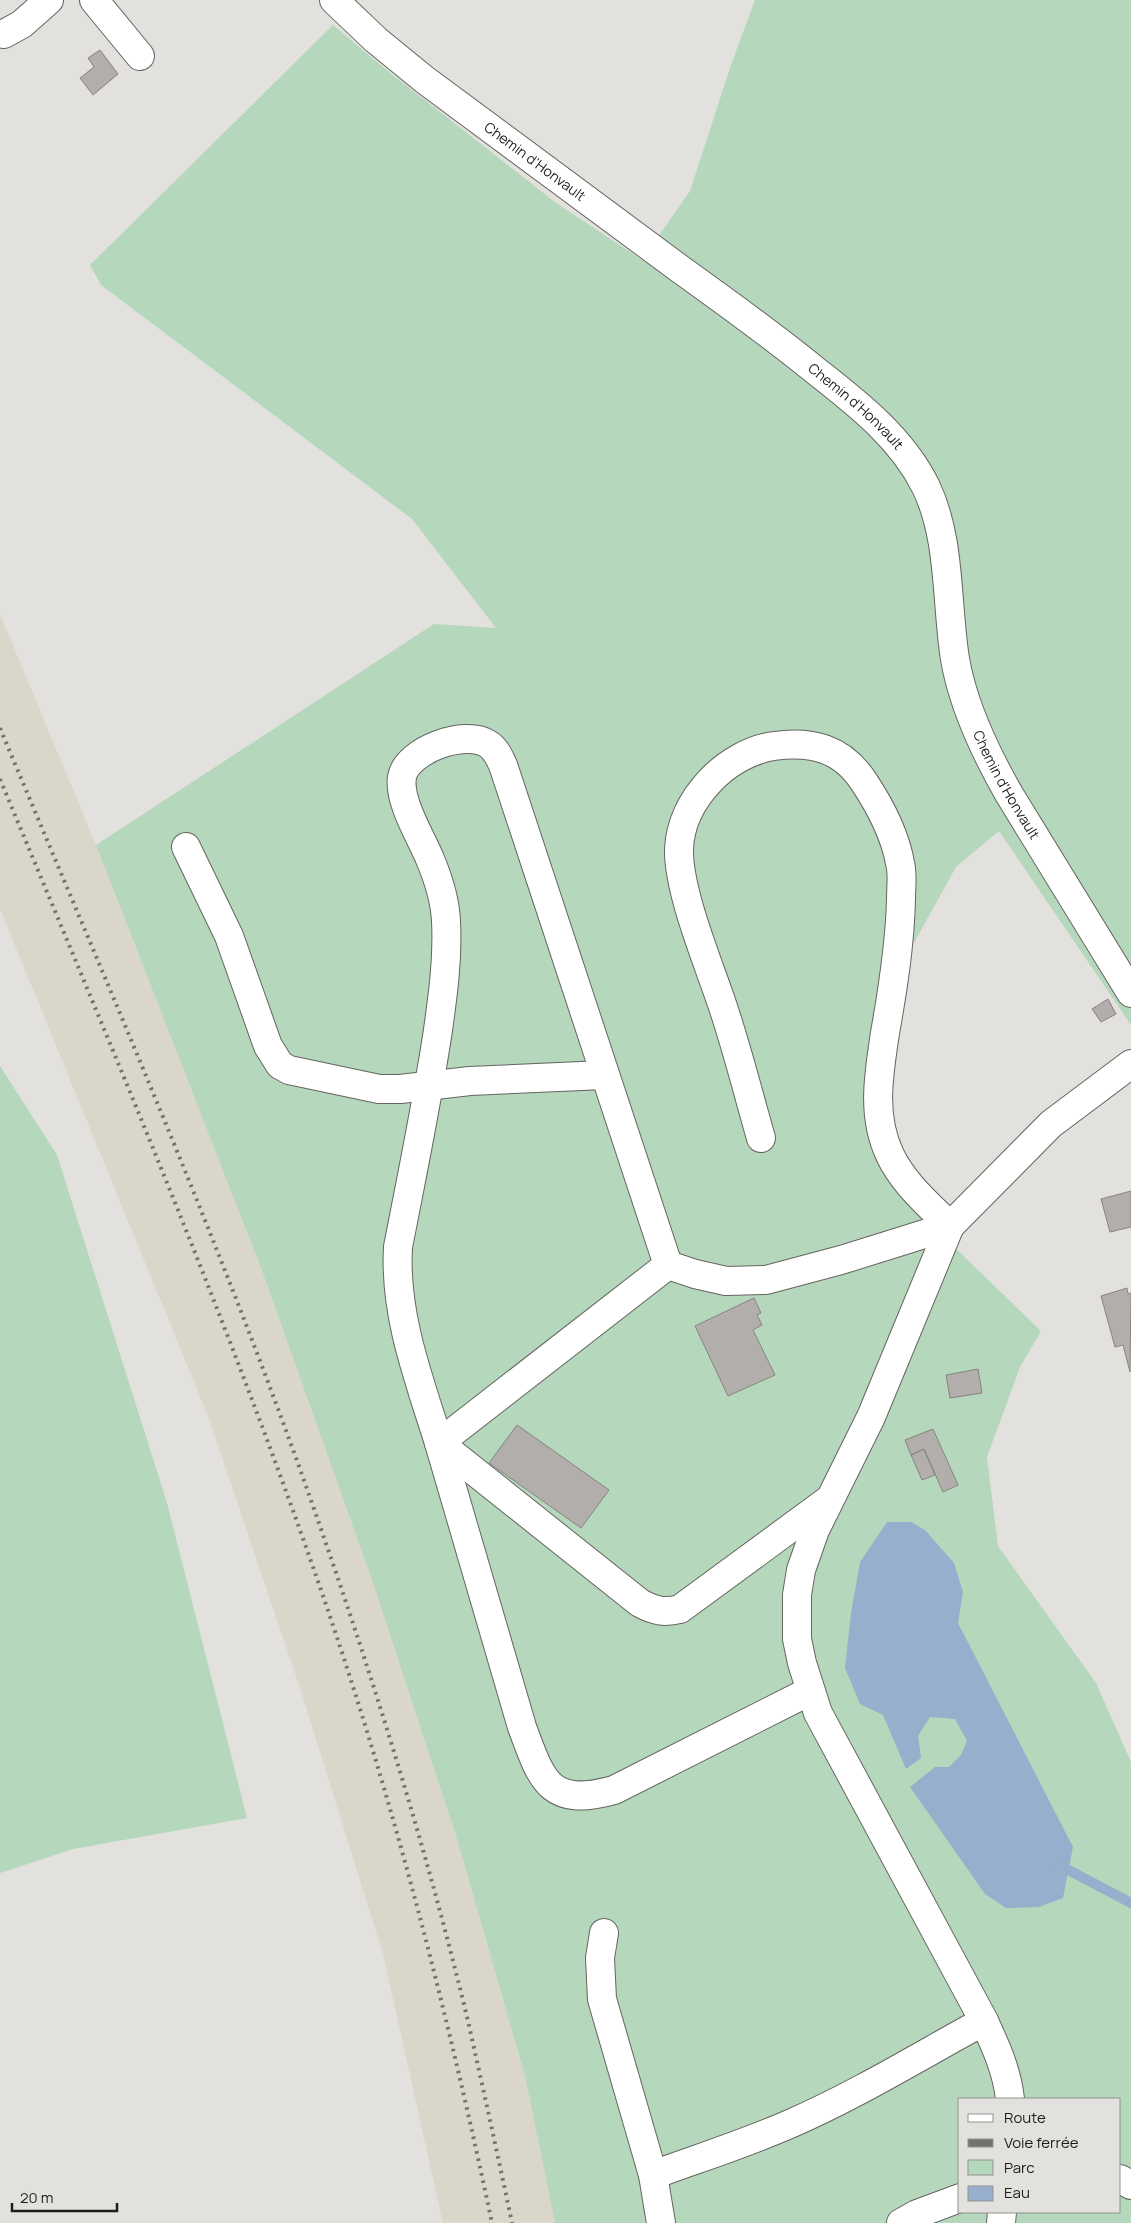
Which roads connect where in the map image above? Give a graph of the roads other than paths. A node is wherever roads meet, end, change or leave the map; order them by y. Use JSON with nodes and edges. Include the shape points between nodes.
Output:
{"nodes":[{"id":1,"x":50,"y":0,"type":"edge"},
{"id":2,"x":94,"y":0,"type":"edge"},
{"id":3,"x":334,"y":0,"type":"edge"},
{"id":4,"x":4,"y":34,"type":"dead end"},
{"id":5,"x":140,"y":56,"type":"dead end"},
{"id":6,"x":186,"y":847,"type":"dead end"},
{"id":7,"x":1131,"y":993,"type":"edge"},
{"id":8,"x":1131,"y":1064,"type":"edge"},
{"id":9,"x":604,"y":1075,"type":"junction"},
{"id":10,"x":430,"y":1085,"type":"junction"},
{"id":11,"x":761,"y":1138,"type":"dead end"},
{"id":12,"x":950,"y":1226,"type":"junction"},
{"id":13,"x":668,"y":1265,"type":"junction"},
{"id":14,"x":439,"y":1443,"type":"junction"},
{"id":15,"x":828,"y":1501,"type":"junction"},
{"id":16,"x":810,"y":1691,"type":"junction"},
{"id":17,"x":604,"y":1933,"type":"dead end"},
{"id":18,"x":984,"y":2022,"type":"junction"},
{"id":19,"x":1010,"y":2098,"type":"edge"},
{"id":20,"x":653,"y":2175,"type":"junction"},
{"id":21,"x":958,"y":2199,"type":"edge"},
{"id":22,"x":661,"y":2223,"type":"edge"},
{"id":23,"x":902,"y":2223,"type":"edge"}],
"edges":[{"from":1,"to":4,"type":"street","via":[[22,24]]},
{"from":2,"to":5,"type":"street"},
{"from":3,"to":7,"type":"street","name":"Chemin d'Honvault","via":[[425,80],[797,356],[872,417],[902,450],[926,488],[936,515],[955,657],[974,723],[995,770]]},
{"from":6,"to":10,"type":"street","via":[[229,936],[268,1046],[280,1065],[298,1074],[363,1088],[400,1089]]},
{"from":8,"to":12,"type":"street","via":[[1052,1124]]},
{"from":9,"to":10,"type":"street"},
{"from":9,"to":10,"type":"street","via":[[503,765],[497,752],[488,744],[463,738],[417,756],[405,767],[402,779],[403,794],[436,876],[446,918],[446,968]]},
{"from":9,"to":13,"type":"street"},
{"from":10,"to":14,"type":"street","via":[[398,1247],[397,1268],[402,1319]]},
{"from":11,"to":12,"type":"street","via":[[692,913],[679,850],[685,820],[716,775],[742,756],[767,747],[803,744],[832,752],[854,769],[880,809],[897,849],[901,866],[901,919],[878,1075],[879,1117],[890,1156],[918,1193]]},
{"from":12,"to":13,"type":"street","via":[[766,1280],[726,1281]]},
{"from":12,"to":15,"type":"street","via":[[871,1417]]},
{"from":13,"to":14,"type":"street"},
{"from":14,"to":15,"type":"street","via":[[640,1603],[667,1612],[680,1609]]},
{"from":14,"to":16,"type":"street","via":[[522,1726],[538,1767],[556,1790],[581,1797],[614,1790]]},
{"from":15,"to":16,"type":"street","via":[[807,1550],[797,1595],[798,1638]]},
{"from":16,"to":18,"type":"street","via":[[830,1736]]},
{"from":17,"to":20,"type":"street","via":[[600,1958],[602,1998]]},
{"from":18,"to":19,"type":"street","via":[[1005,2070]]},
{"from":18,"to":20,"type":"street","via":[[813,2113],[759,2137]]},
{"from":20,"to":22,"type":"street"},
{"from":21,"to":23,"type":"street"}]}
